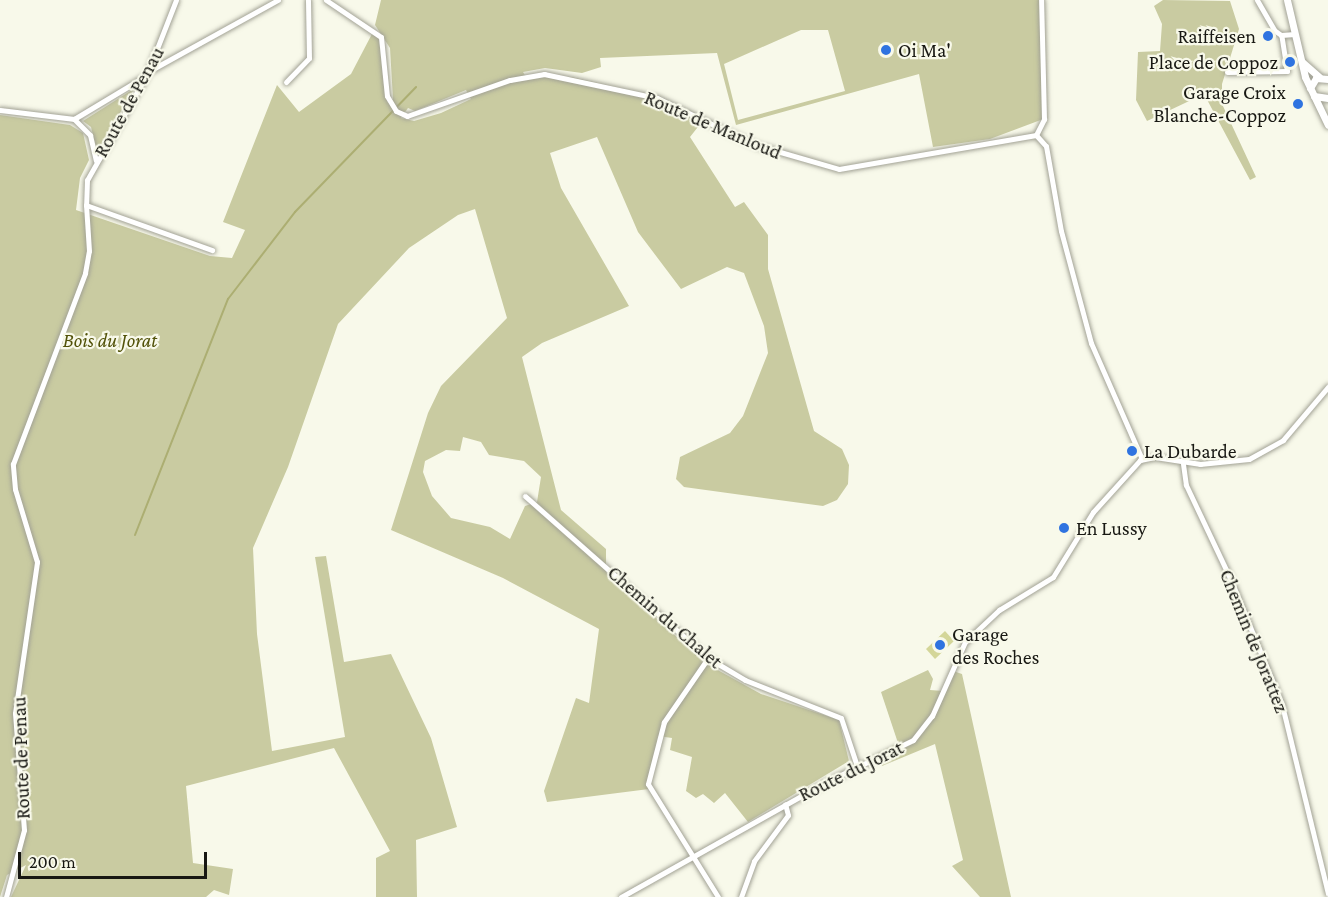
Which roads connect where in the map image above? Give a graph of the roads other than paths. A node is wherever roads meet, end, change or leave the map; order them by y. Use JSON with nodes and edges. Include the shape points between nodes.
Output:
{"nodes":[{"id":1,"x":176,"y":0,"type":"edge"},
{"id":2,"x":278,"y":0,"type":"edge"},
{"id":3,"x":308,"y":0,"type":"edge"},
{"id":4,"x":326,"y":0,"type":"edge"},
{"id":5,"x":1041,"y":0,"type":"edge"},
{"id":6,"x":1257,"y":0,"type":"edge"},
{"id":7,"x":1287,"y":0,"type":"edge"},
{"id":8,"x":1295,"y":34,"type":"junction"},
{"id":9,"x":1281,"y":35,"type":"junction"},
{"id":10,"x":1302,"y":62,"type":"junction"},
{"id":11,"x":1227,"y":72,"type":"dead end"},
{"id":12,"x":147,"y":74,"type":"junction"},
{"id":13,"x":1325,"y":77,"type":"edge"},
{"id":14,"x":286,"y":82,"type":"dead end"},
{"id":15,"x":1310,"y":88,"type":"junction"},
{"id":16,"x":1314,"y":96,"type":"junction"},
{"id":17,"x":1328,"y":98,"type":"edge"},
{"id":18,"x":0,"y":110,"type":"edge"},
{"id":19,"x":74,"y":120,"type":"junction"},
{"id":20,"x":1328,"y":125,"type":"edge"},
{"id":21,"x":1036,"y":135,"type":"junction"},
{"id":22,"x":96,"y":160,"type":"junction"},
{"id":23,"x":86,"y":205,"type":"junction"},
{"id":24,"x":212,"y":250,"type":"dead end"},
{"id":25,"x":1328,"y":387,"type":"edge"},
{"id":26,"x":1142,"y":459,"type":"junction"},
{"id":27,"x":1183,"y":464,"type":"junction"},
{"id":28,"x":525,"y":496,"type":"dead end"},
{"id":29,"x":708,"y":658,"type":"junction"},
{"id":30,"x":857,"y":766,"type":"junction"},
{"id":31,"x":785,"y":804,"type":"junction"},
{"id":32,"x":692,"y":856,"type":"junction"},
{"id":33,"x":1328,"y":893,"type":"edge"},
{"id":34,"x":3,"y":896,"type":"edge"},
{"id":35,"x":623,"y":897,"type":"edge"},
{"id":36,"x":718,"y":897,"type":"edge"},
{"id":37,"x":741,"y":897,"type":"edge"}],
"edges":[{"from":1,"to":12,"type":"street","name":"Route de Penau"},
{"from":2,"to":12,"type":"street"},
{"from":3,"to":14,"type":"street","via":[[309,58]]},
{"from":4,"to":21,"type":"street","name":"Route de Manloud","via":[[381,37],[391,104],[404,115],[423,114],[510,80],[544,74],[657,99],[756,145],[839,169]]},
{"from":5,"to":21,"type":"street","via":[[1044,120]]},
{"from":6,"to":9,"type":"street"},
{"from":7,"to":8,"type":"main road"},
{"from":8,"to":9,"type":"street"},
{"from":8,"to":10,"type":"main road"},
{"from":9,"to":11,"type":"street","via":[[1287,71]]},
{"from":10,"to":13,"type":"main road"},
{"from":10,"to":15,"type":"main road"},
{"from":12,"to":19,"type":"street"},
{"from":12,"to":22,"type":"street","name":"Route de Penau"},
{"from":13,"to":15,"type":"main road"},
{"from":15,"to":16,"type":"main road"},
{"from":16,"to":17,"type":"main road"},
{"from":16,"to":20,"type":"main road"},
{"from":18,"to":19,"type":"street"},
{"from":19,"to":22,"type":"street","via":[[90,135]]},
{"from":21,"to":26,"type":"street","via":[[1046,146],[1061,231],[1090,343]]},
{"from":22,"to":23,"type":"street","name":"Route de Penau","via":[[87,180]]},
{"from":23,"to":24,"type":"street"},
{"from":23,"to":34,"type":"street","name":"Route de Penau","via":[[86,273],[13,464],[15,489],[37,562],[15,713],[24,830]]},
{"from":25,"to":27,"type":"street","via":[[1289,435],[1264,452],[1241,461]]},
{"from":26,"to":27,"type":"street","via":[[1159,457]]},
{"from":26,"to":30,"type":"street","name":"Route du Jorat","via":[[1093,513],[1053,577],[992,614],[964,642],[922,732],[902,748]]},
{"from":27,"to":33,"type":"street","name":"Chemin de Jorattez","via":[[1186,485],[1230,578],[1282,705]]},
{"from":28,"to":29,"type":"street","name":"Chemin du Chalet"},
{"from":29,"to":30,"type":"street","name":"Chemin du Chalet","via":[[745,680],[836,714],[845,724]]},
{"from":29,"to":32,"type":"street","via":[[664,722],[648,784]]},
{"from":30,"to":31,"type":"street","name":"Route du Jorat"},
{"from":31,"to":32,"type":"street","name":"Route du Jorat"},
{"from":31,"to":37,"type":"street","via":[[788,815],[754,861]]},
{"from":32,"to":35,"type":"street","name":"Route du Jorat"},
{"from":32,"to":36,"type":"street"}]}
